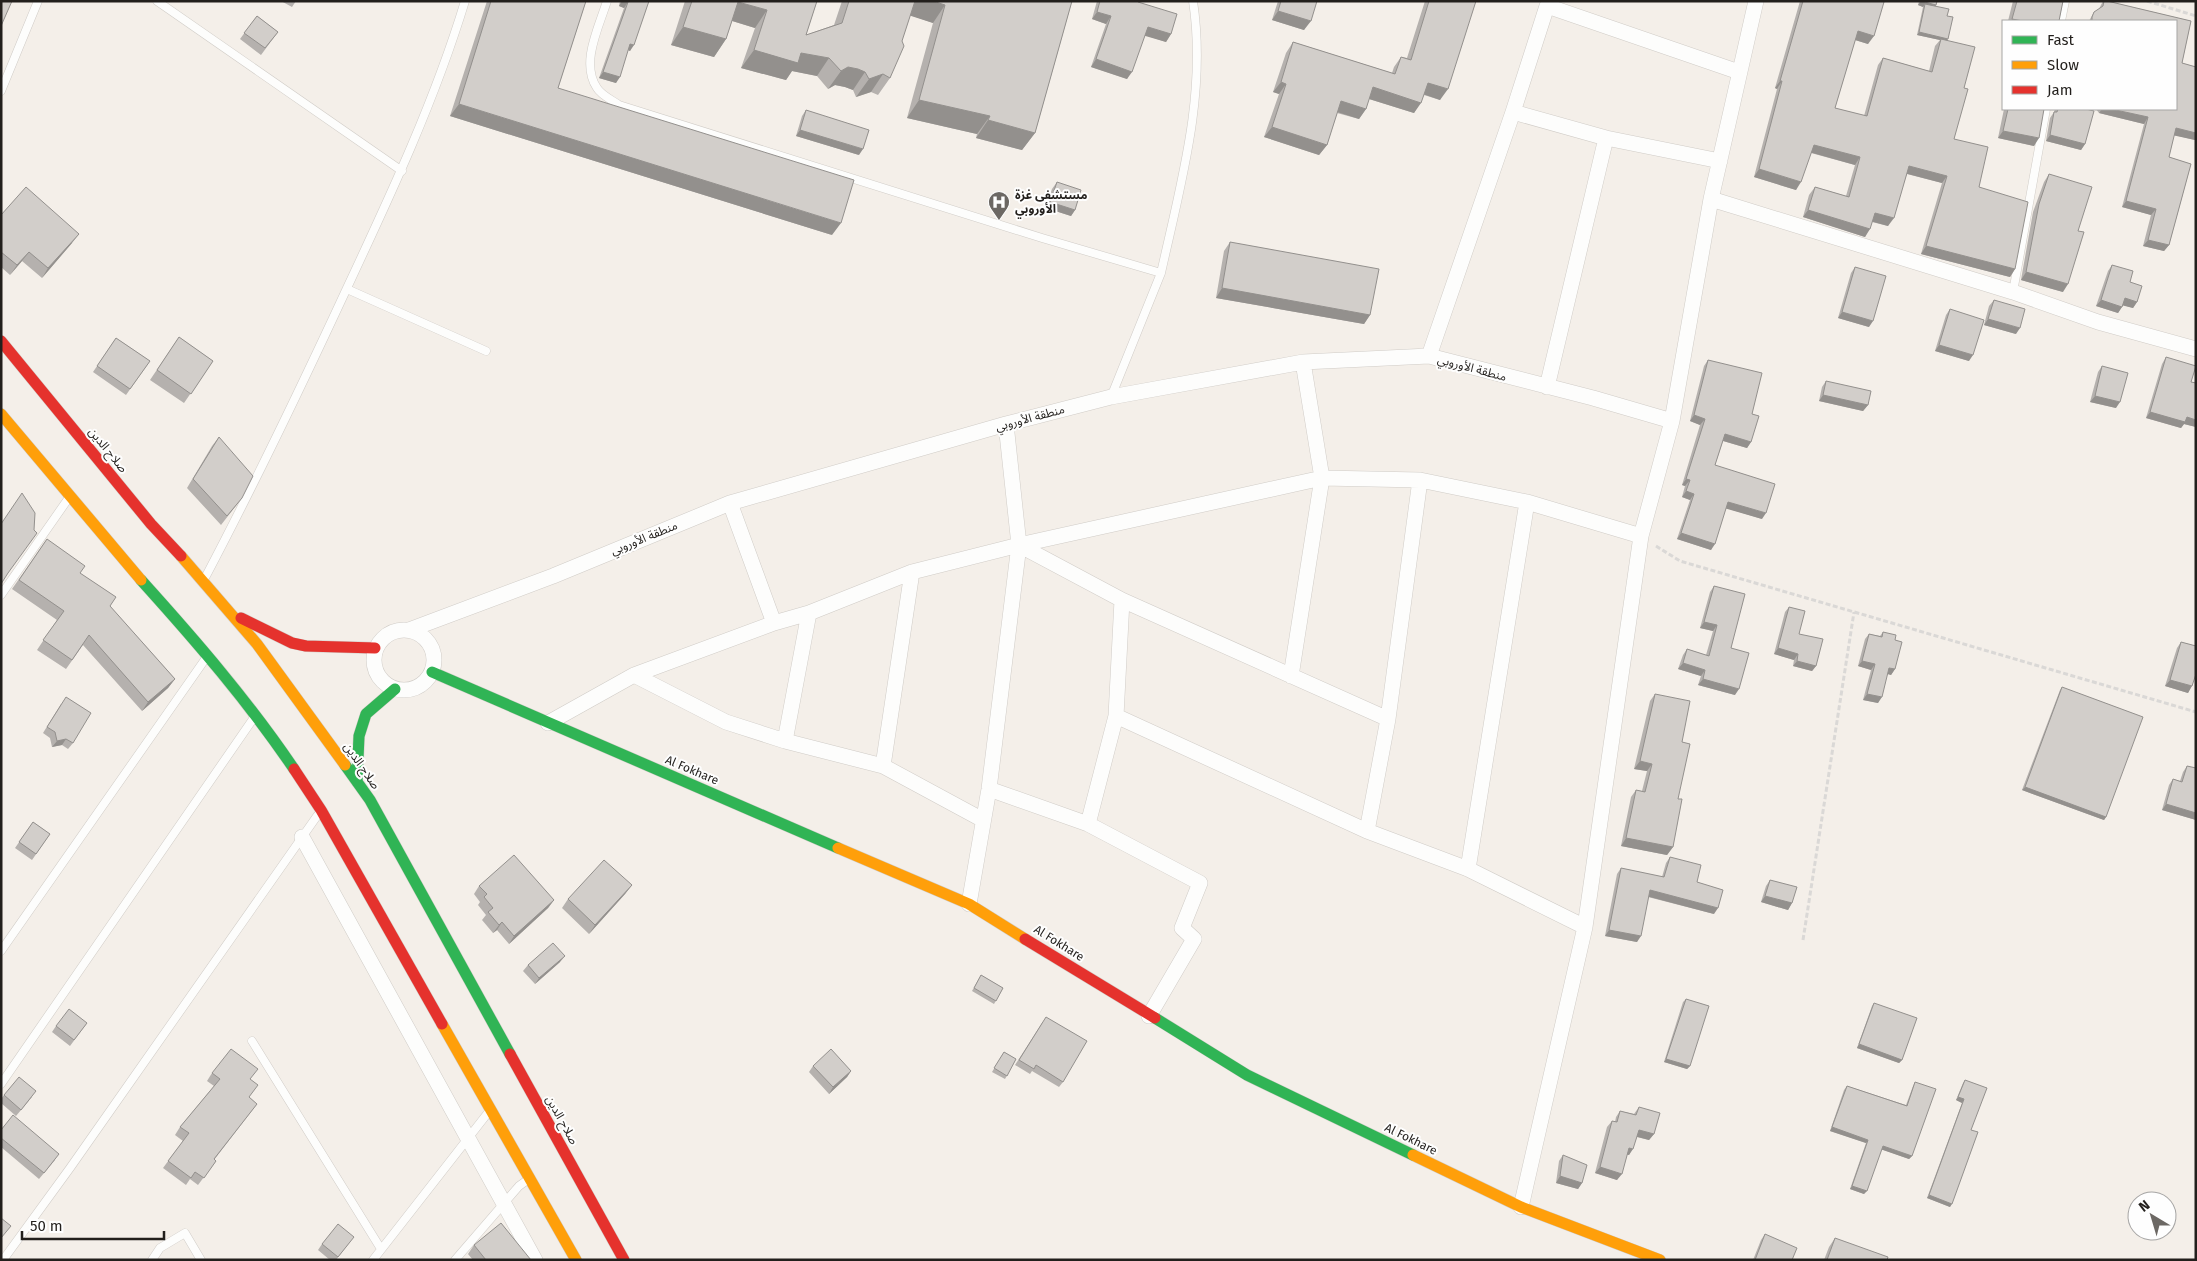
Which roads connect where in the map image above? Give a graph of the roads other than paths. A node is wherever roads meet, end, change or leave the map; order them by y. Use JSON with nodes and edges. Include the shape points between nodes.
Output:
{"nodes":[{"id":1,"x":38,"y":1,"type":"edge"},
{"id":2,"x":158,"y":1,"type":"edge"},
{"id":3,"x":465,"y":1,"type":"edge"},
{"id":4,"x":607,"y":1,"type":"edge"},
{"id":5,"x":1193,"y":1,"type":"edge"},
{"id":6,"x":1756,"y":1,"type":"edge"},
{"id":7,"x":2065,"y":1,"type":"edge"},
{"id":8,"x":2061,"y":20,"type":"edge"},
{"id":9,"x":1739,"y":72,"type":"junction"},
{"id":10,"x":1,"y":91,"type":"edge"},
{"id":11,"x":2046,"y":110,"type":"edge"},
{"id":12,"x":1514,"y":112,"type":"junction"},
{"id":13,"x":1606,"y":138,"type":"junction"},
{"id":14,"x":1720,"y":161,"type":"junction"},
{"id":15,"x":402,"y":171,"type":"junction"},
{"id":16,"x":1711,"y":199,"type":"junction"},
{"id":17,"x":1161,"y":273,"type":"junction"},
{"id":18,"x":347,"y":289,"type":"junction"},
{"id":19,"x":2013,"y":292,"type":"junction"},
{"id":20,"x":1,"y":341,"type":"edge"},
{"id":21,"x":2196,"y":349,"type":"edge"},
{"id":22,"x":486,"y":351,"type":"dead end"},
{"id":23,"x":1429,"y":356,"type":"junction"},
{"id":24,"x":1303,"y":362,"type":"junction"},
{"id":25,"x":1547,"y":387,"type":"junction"},
{"id":26,"x":1111,"y":397,"type":"junction"},
{"id":27,"x":1,"y":414,"type":"edge"},
{"id":28,"x":1672,"y":420,"type":"junction"},
{"id":29,"x":1006,"y":424,"type":"junction"},
{"id":30,"x":1322,"y":478,"type":"junction"},
{"id":31,"x":1420,"y":480,"type":"junction"},
{"id":32,"x":70,"y":495,"type":"junction"},
{"id":33,"x":1528,"y":502,"type":"junction"},
{"id":34,"x":730,"y":503,"type":"junction"},
{"id":35,"x":1641,"y":536,"type":"junction"},
{"id":36,"x":1019,"y":545,"type":"junction"},
{"id":37,"x":912,"y":572,"type":"junction"},
{"id":38,"x":204,"y":580,"type":"junction"},
{"id":39,"x":1,"y":595,"type":"edge"},
{"id":40,"x":1122,"y":600,"type":"junction"},
{"id":41,"x":809,"y":613,"type":"junction"},
{"id":42,"x":233,"y":614,"type":"junction"},
{"id":43,"x":774,"y":623,"type":"junction"},
{"id":44,"x":409,"y":630,"type":"junction"},
{"id":45,"x":376,"y":648,"type":"junction"},
{"id":46,"x":209,"y":655,"type":"junction"},
{"id":47,"x":432,"y":672,"type":"junction"},
{"id":48,"x":634,"y":675,"type":"junction"},
{"id":49,"x":1291,"y":676,"type":"junction"},
{"id":50,"x":395,"y":689,"type":"junction"},
{"id":51,"x":256,"y":714,"type":"junction"},
{"id":52,"x":1116,"y":716,"type":"junction"},
{"id":53,"x":1388,"y":719,"type":"junction"},
{"id":54,"x":548,"y":723,"type":"junction"},
{"id":55,"x":785,"y":741,"type":"junction"},
{"id":56,"x":884,"y":766,"type":"junction"},
{"id":57,"x":357,"y":782,"type":"junction"},
{"id":58,"x":989,"y":789,"type":"junction"},
{"id":59,"x":321,"y":810,"type":"junction"},
{"id":60,"x":983,"y":820,"type":"junction"},
{"id":61,"x":1088,"y":824,"type":"junction"},
{"id":62,"x":1367,"y":831,"type":"junction"},
{"id":63,"x":302,"y":837,"type":"junction"},
{"id":64,"x":1468,"y":868,"type":"junction"},
{"id":65,"x":969,"y":904,"type":"junction"},
{"id":66,"x":1585,"y":927,"type":"junction"},
{"id":67,"x":1,"y":952,"type":"edge"},
{"id":68,"x":1150,"y":1016,"type":"junction"},
{"id":69,"x":252,"y":1041,"type":"dead end"},
{"id":70,"x":1,"y":1084,"type":"edge"},
{"id":71,"x":490,"y":1110,"type":"junction"},
{"id":72,"x":468,"y":1139,"type":"junction"},
{"id":73,"x":529,"y":1179,"type":"junction"},
{"id":74,"x":502,"y":1205,"type":"junction"},
{"id":75,"x":1521,"y":1207,"type":"junction"},
{"id":76,"x":381,"y":1249,"type":"junction"},
{"id":77,"x":3,"y":1260,"type":"edge"},
{"id":78,"x":152,"y":1260,"type":"edge"},
{"id":79,"x":202,"y":1260,"type":"edge"},
{"id":80,"x":373,"y":1260,"type":"edge"},
{"id":81,"x":455,"y":1260,"type":"edge"},
{"id":82,"x":535,"y":1260,"type":"edge"},
{"id":83,"x":576,"y":1260,"type":"edge"},
{"id":84,"x":624,"y":1260,"type":"edge"},
{"id":85,"x":1660,"y":1260,"type":"edge"}],
"edges":[{"from":1,"to":10,"type":"lane"},
{"from":2,"to":15,"type":"lane"},
{"from":3,"to":15,"type":"lane","via":[[455,36]]},
{"from":4,"to":17,"type":"lane","via":[[591,50],[592,78],[598,90],[619,105]]},
{"from":5,"to":17,"type":"lane","via":[[1198,31],[1193,129]]},
{"from":6,"to":9,"type":"street"},
{"from":7,"to":8,"type":"lane"},
{"from":9,"to":12,"type":"street","via":[[1546,6]]},
{"from":9,"to":14,"type":"street"},
{"from":11,"to":19,"type":"lane"},
{"from":12,"to":13,"type":"street"},
{"from":12,"to":23,"type":"street"},
{"from":13,"to":14,"type":"street"},
{"from":13,"to":25,"type":"street"},
{"from":14,"to":16,"type":"street"},
{"from":15,"to":18,"type":"lane"},
{"from":16,"to":19,"type":"street"},
{"from":16,"to":28,"type":"street"},
{"from":17,"to":26,"type":"lane"},
{"from":18,"to":22,"type":"lane"},
{"from":18,"to":38,"type":"lane","via":[[259,476]]},
{"from":19,"to":21,"type":"street","via":[[2098,322]]},
{"from":20,"to":38,"type":"main road","name":"صلاح الدين","via":[[151,524]]},
{"from":23,"to":24,"type":"street","name":"منطقة الأوروبي"},
{"from":23,"to":25,"type":"street","name":"منطقة الأوروبي"},
{"from":24,"to":26,"type":"street","name":"منطقة الأوروبي"},
{"from":24,"to":30,"type":"street"},
{"from":25,"to":28,"type":"street","name":"منطقة الأوروبي"},
{"from":26,"to":29,"type":"street","name":"منطقة الأوروبي"},
{"from":27,"to":32,"type":"main road"},
{"from":28,"to":35,"type":"street"},
{"from":29,"to":34,"type":"street","name":"منطقة الأوروبي"},
{"from":29,"to":36,"type":"street"},
{"from":30,"to":31,"type":"street"},
{"from":30,"to":36,"type":"street"},
{"from":30,"to":49,"type":"street"},
{"from":31,"to":33,"type":"street"},
{"from":31,"to":53,"type":"street"},
{"from":32,"to":39,"type":"lane"},
{"from":32,"to":46,"type":"main road"},
{"from":33,"to":35,"type":"street"},
{"from":33,"to":64,"type":"street"},
{"from":34,"to":43,"type":"street"},
{"from":34,"to":44,"type":"street","name":"منطقة الأوروبي","via":[[553,576]]},
{"from":35,"to":66,"type":"street"},
{"from":36,"to":37,"type":"street"},
{"from":36,"to":40,"type":"street"},
{"from":36,"to":58,"type":"street"},
{"from":37,"to":41,"type":"street"},
{"from":37,"to":56,"type":"street"},
{"from":38,"to":42,"type":"main road","name":"صلاح الدين"},
{"from":40,"to":49,"type":"street"},
{"from":40,"to":52,"type":"street"},
{"from":41,"to":43,"type":"street"},
{"from":41,"to":55,"type":"street"},
{"from":42,"to":45,"type":"main road","via":[[292,643]]},
{"from":42,"to":57,"type":"main road","name":"صلاح الدين"},
{"from":43,"to":48,"type":"street"},
{"from":44,"to":45,"type":"street","via":[[389,633]]},
{"from":44,"to":47,"type":"street","via":[[426,639],[432,647]]},
{"from":45,"to":50,"type":"street","via":[[374,668],[386,684]]},
{"from":46,"to":51,"type":"main road"},
{"from":46,"to":67,"type":"lane"},
{"from":47,"to":50,"type":"street","via":[[414,688]]},
{"from":47,"to":54,"type":"main road","name":"Al Fokhare"},
{"from":48,"to":54,"type":"street"},
{"from":48,"to":55,"type":"street","via":[[726,722]]},
{"from":49,"to":53,"type":"street"},
{"from":50,"to":57,"type":"main road","via":[[366,714],[359,736]]},
{"from":51,"to":59,"type":"main road"},
{"from":51,"to":70,"type":"lane"},
{"from":52,"to":61,"type":"street"},
{"from":52,"to":62,"type":"street"},
{"from":53,"to":62,"type":"street"},
{"from":54,"to":65,"type":"main road","name":"Al Fokhare"},
{"from":55,"to":56,"type":"street"},
{"from":56,"to":60,"type":"street"},
{"from":57,"to":84,"type":"main road","name":"صلاح الدين","via":[[370,800]]},
{"from":58,"to":60,"type":"street"},
{"from":58,"to":61,"type":"street"},
{"from":59,"to":63,"type":"lane"},
{"from":59,"to":71,"type":"main road"},
{"from":60,"to":65,"type":"street"},
{"from":61,"to":68,"type":"street","via":[[1200,883],[1182,928],[1194,939]]},
{"from":62,"to":64,"type":"street"},
{"from":63,"to":72,"type":"street"},
{"from":63,"to":77,"type":"lane"},
{"from":64,"to":66,"type":"street"},
{"from":65,"to":68,"type":"main road","name":"Al Fokhare"},
{"from":66,"to":75,"type":"street"},
{"from":68,"to":75,"type":"main road","name":"Al Fokhare","via":[[1247,1075]]},
{"from":69,"to":76,"type":"lane"},
{"from":71,"to":72,"type":"lane"},
{"from":71,"to":73,"type":"main road"},
{"from":72,"to":74,"type":"street"},
{"from":72,"to":76,"type":"lane"},
{"from":73,"to":74,"type":"lane"},
{"from":73,"to":83,"type":"main road"},
{"from":74,"to":81,"type":"lane"},
{"from":74,"to":82,"type":"street"},
{"from":75,"to":85,"type":"main road","name":"Al Fokhare"},
{"from":76,"to":80,"type":"lane"},
{"from":78,"to":79,"type":"lane","via":[[160,1248],[185,1233]]}]}
